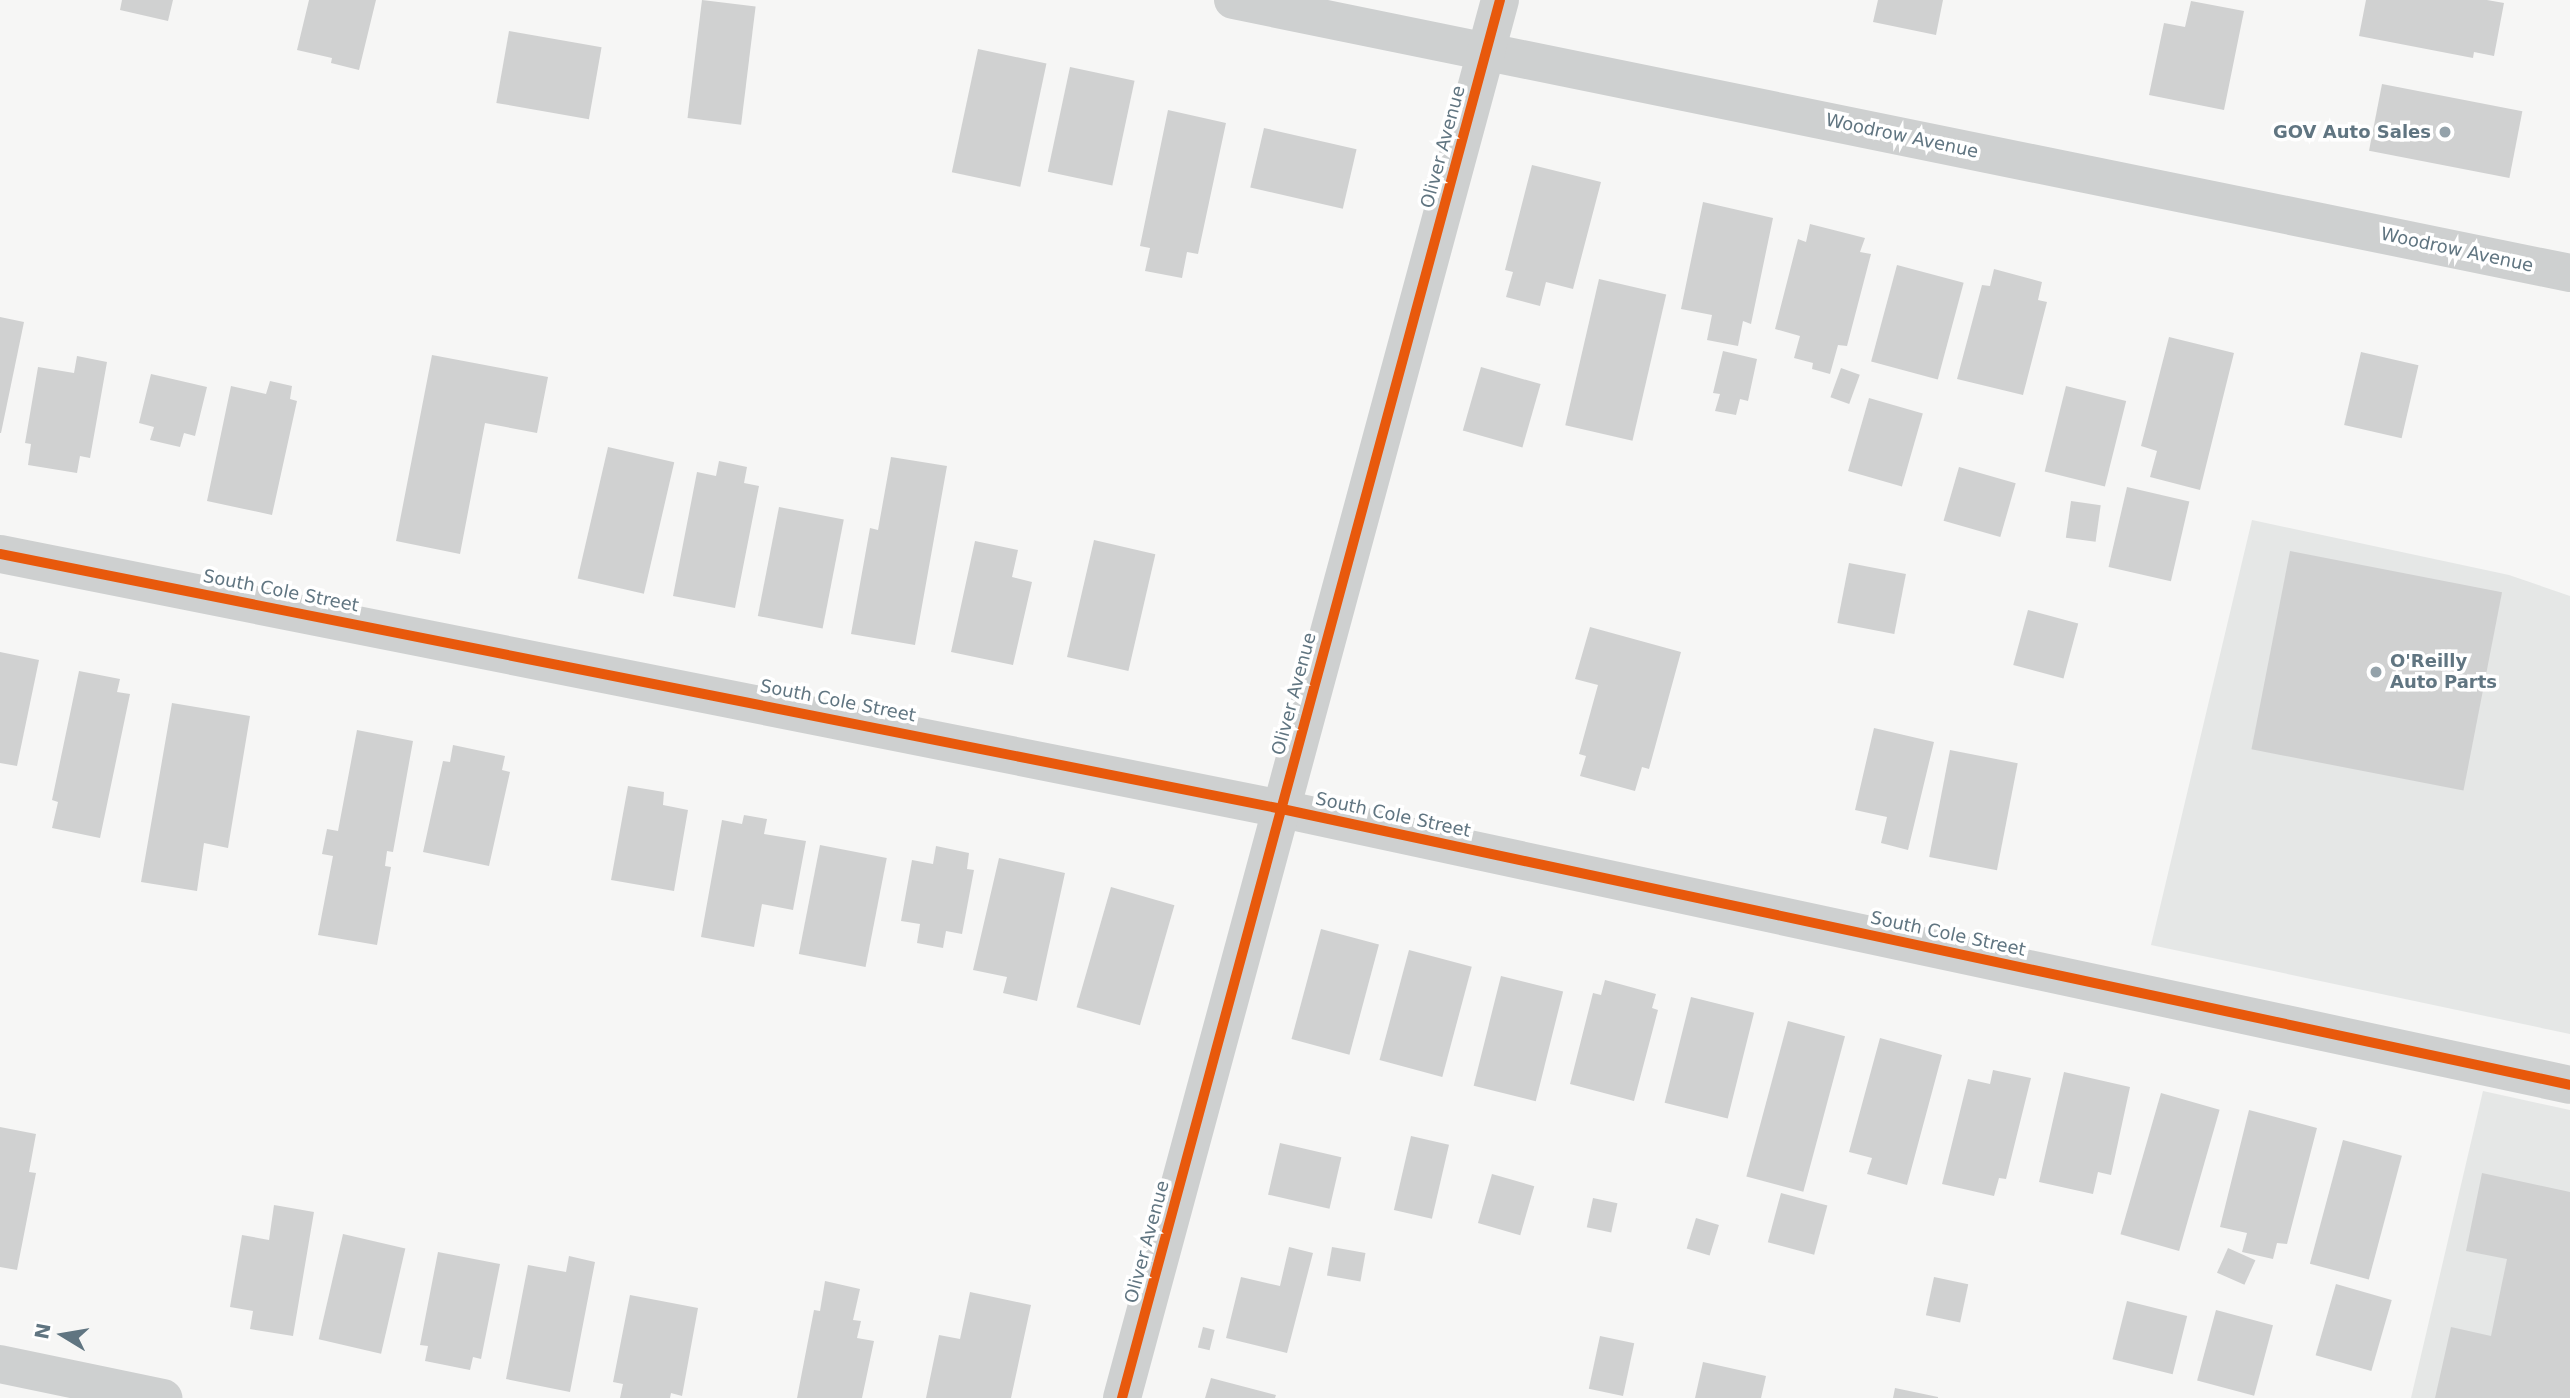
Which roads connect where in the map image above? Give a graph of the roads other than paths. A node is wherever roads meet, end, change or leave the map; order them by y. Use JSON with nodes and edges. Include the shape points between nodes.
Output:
{"nodes":[{"id":1,"x":1233,"y":0,"type":"edge"},
{"id":2,"x":1500,"y":0,"type":"edge"},
{"id":3,"x":1487,"y":52,"type":"junction"},
{"id":4,"x":2570,"y":273,"type":"edge"},
{"id":5,"x":0,"y":554,"type":"edge"},
{"id":6,"x":1282,"y":808,"type":"junction"},
{"id":7,"x":2570,"y":1085,"type":"edge"},
{"id":8,"x":0,"y":1364,"type":"edge"},
{"id":9,"x":163,"y":1398,"type":"edge"},
{"id":10,"x":1122,"y":1398,"type":"edge"}],
"edges":[{"from":1,"to":3,"type":"street","name":"Woodrow Avenue"},
{"from":2,"to":3,"type":"street","name":"Oliver Avenue"},
{"from":3,"to":4,"type":"street","name":"Woodrow Avenue"},
{"from":3,"to":6,"type":"street","name":"Oliver Avenue"},
{"from":5,"to":6,"type":"street","name":"South Cole Street"},
{"from":6,"to":7,"type":"street","name":"South Cole Street"},
{"from":6,"to":10,"type":"street","name":"Oliver Avenue"},
{"from":8,"to":9,"type":"street"}]}
